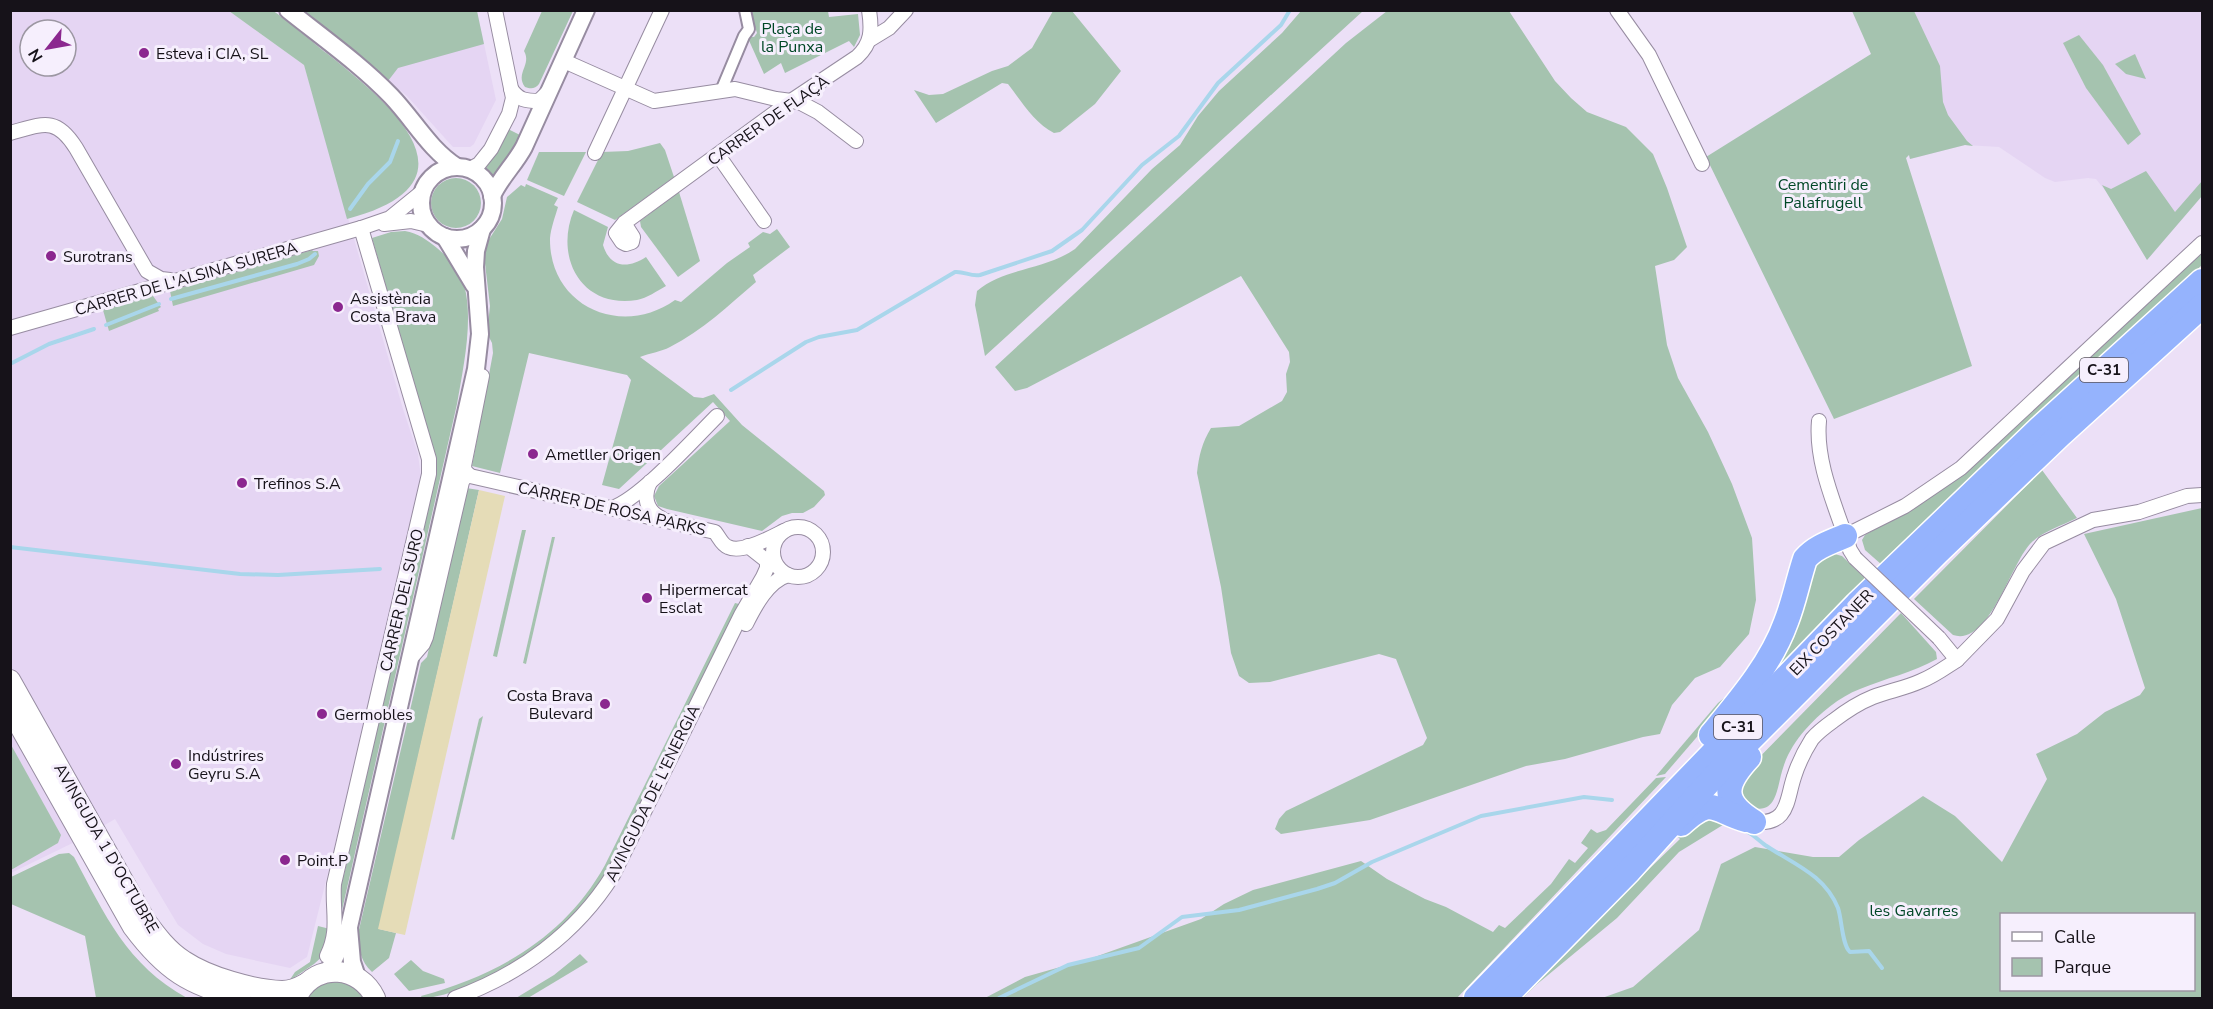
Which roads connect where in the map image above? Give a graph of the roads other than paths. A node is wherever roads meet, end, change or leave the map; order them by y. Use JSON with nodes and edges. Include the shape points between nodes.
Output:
{"nodes":[{"id":1,"x":288,"y":10,"type":"edge"},
{"id":2,"x":495,"y":10,"type":"edge"},
{"id":3,"x":586,"y":10,"type":"edge"},
{"id":4,"x":662,"y":10,"type":"edge"},
{"id":5,"x":745,"y":10,"type":"edge"},
{"id":6,"x":869,"y":10,"type":"edge"},
{"id":7,"x":906,"y":10,"type":"edge"},
{"id":8,"x":1617,"y":10,"type":"edge"},
{"id":9,"x":871,"y":39,"type":"junction"},
{"id":10,"x":564,"y":61,"type":"junction"},
{"id":11,"x":551,"y":88,"type":"junction"},
{"id":12,"x":511,"y":89,"type":"junction"},
{"id":13,"x":625,"y":89,"type":"junction"},
{"id":14,"x":721,"y":91,"type":"junction"},
{"id":15,"x":791,"y":101,"type":"junction"},
{"id":16,"x":10,"y":133,"type":"edge"},
{"id":17,"x":421,"y":134,"type":"junction"},
{"id":18,"x":856,"y":141,"type":"dead end"},
{"id":19,"x":595,"y":153,"type":"dead end"},
{"id":20,"x":718,"y":155,"type":"junction"},
{"id":21,"x":1702,"y":164,"type":"dead end"},
{"id":22,"x":464,"y":168,"type":"junction"},
{"id":23,"x":425,"y":187,"type":"junction"},
{"id":24,"x":492,"y":196,"type":"junction"},
{"id":25,"x":764,"y":221,"type":"dead end"},
{"id":26,"x":624,"y":223,"type":"dead end"},
{"id":27,"x":428,"y":225,"type":"junction"},
{"id":28,"x":361,"y":228,"type":"junction"},
{"id":29,"x":482,"y":229,"type":"junction"},
{"id":30,"x":445,"y":237,"type":"junction"},
{"id":31,"x":2202,"y":243,"type":"edge"},
{"id":32,"x":142,"y":263,"type":"junction"},
{"id":33,"x":184,"y":278,"type":"junction"},
{"id":34,"x":2202,"y":281,"type":"edge"},
{"id":35,"x":476,"y":288,"type":"junction"},
{"id":36,"x":116,"y":297,"type":"junction"},
{"id":37,"x":2202,"y":306,"type":"edge"},
{"id":38,"x":10,"y":328,"type":"edge"},
{"id":39,"x":480,"y":334,"type":"junction"},
{"id":40,"x":717,"y":416,"type":"dead end"},
{"id":41,"x":1819,"y":421,"type":"dead end"},
{"id":42,"x":470,"y":476,"type":"junction"},
{"id":43,"x":2014,"y":480,"type":"junction"},
{"id":44,"x":645,"y":486,"type":"junction"},
{"id":45,"x":2202,"y":495,"type":"edge"},
{"id":46,"x":612,"y":508,"type":"junction"},
{"id":47,"x":643,"y":516,"type":"junction"},
{"id":48,"x":666,"y":521,"type":"junction"},
{"id":49,"x":784,"y":531,"type":"junction"},
{"id":50,"x":1845,"y":536,"type":"junction"},
{"id":51,"x":748,"y":546,"type":"junction"},
{"id":52,"x":778,"y":568,"type":"junction"},
{"id":53,"x":409,"y":660,"type":"junction"},
{"id":54,"x":1957,"y":660,"type":"junction"},
{"id":55,"x":10,"y":680,"type":"edge"},
{"id":56,"x":10,"y":709,"type":"edge"},
{"id":57,"x":1754,"y":822,"type":"junction"},
{"id":58,"x":1629,"y":871,"type":"junction"},
{"id":59,"x":1573,"y":898,"type":"junction"},
{"id":60,"x":349,"y":927,"type":"junction"},
{"id":61,"x":357,"y":977,"type":"junction"},
{"id":62,"x":312,"y":982,"type":"edge"},
{"id":63,"x":242,"y":999,"type":"edge"},
{"id":64,"x":375,"y":999,"type":"edge"},
{"id":65,"x":455,"y":999,"type":"edge"},
{"id":66,"x":478,"y":999,"type":"edge"},
{"id":67,"x":1476,"y":999,"type":"edge"},
{"id":68,"x":1504,"y":999,"type":"edge"}],
"edges":[{"from":1,"to":17,"type":"street","via":[[367,73]]},
{"from":2,"to":12,"type":"street"},
{"from":3,"to":10,"type":"street"},
{"from":4,"to":13,"type":"street"},
{"from":5,"to":14,"type":"street","via":[[749,29]]},
{"from":6,"to":9,"type":"street"},
{"from":7,"to":9,"type":"street","name":"CARRER DE FLAÇÀ","via":[[889,28]]},
{"from":8,"to":21,"type":"street","via":[[1649,55]]},
{"from":9,"to":15,"type":"street","name":"CARRER DE FLAÇÀ","via":[[857,57]]},
{"from":10,"to":11,"type":"street"},
{"from":10,"to":13,"type":"street"},
{"from":11,"to":12,"type":"street","via":[[538,101],[522,100]]},
{"from":11,"to":24,"type":"street","via":[[516,161]]},
{"from":12,"to":22,"type":"street","via":[[511,106],[491,149],[479,164]]},
{"from":13,"to":14,"type":"street","via":[[654,101]]},
{"from":13,"to":19,"type":"street"},
{"from":14,"to":15,"type":"street","via":[[739,89]]},
{"from":15,"to":18,"type":"street","via":[[818,112]]},
{"from":15,"to":20,"type":"street","name":"CARRER DE FLAÇÀ"},
{"from":16,"to":32,"type":"street","via":[[44,125],[63,130]]},
{"from":17,"to":22,"type":"street","via":[[438,153]]},
{"from":17,"to":23,"type":"street","via":[[427,149]]},
{"from":20,"to":25,"type":"street"},
{"from":20,"to":26,"type":"street","name":"CARRER DE FLAÇÀ"},
{"from":22,"to":23,"type":"street","via":[[438,172]]},
{"from":22,"to":24,"type":"street","via":[[482,177]]},
{"from":23,"to":27,"type":"street","via":[[421,209]]},
{"from":23,"to":28,"type":"street","name":"CARRER DE L'ALSINA SURERA","via":[[390,218]]},
{"from":24,"to":29,"type":"street","via":[[491,214]]},
{"from":27,"to":28,"type":"street","name":"CARRER DE L'ALSINA SURERA","via":[[393,222]]},
{"from":27,"to":30,"type":"street"},
{"from":28,"to":33,"type":"street","name":"CARRER DE L'ALSINA SURERA"},
{"from":28,"to":62,"type":"street","name":"CARRER DEL SURO","via":[[429,459],[429,474],[334,884],[336,932]]},
{"from":29,"to":30,"type":"street","via":[[465,238]]},
{"from":29,"to":35,"type":"street","via":[[476,251]]},
{"from":30,"to":35,"type":"street"},
{"from":31,"to":50,"type":"street","via":[[1960,468],[1905,506]]},
{"from":32,"to":33,"type":"street","via":[[161,279]]},
{"from":32,"to":36,"type":"street","via":[[137,282]]},
{"from":33,"to":36,"type":"street","name":"CARRER DE L'ALSINA SURERA"},
{"from":34,"to":59,"type":"highway","name":"EIX COSTANER","number":"C-31","via":[[2040,428],[1857,604]]},
{"from":35,"to":39,"type":"street"},
{"from":36,"to":38,"type":"street","name":"CARRER DE L'ALSINA SURERA"},
{"from":37,"to":43,"type":"highway","name":"EIX COSTANER","number":"C-31"},
{"from":39,"to":42,"type":"street","via":[[483,367],[464,466]]},
{"from":39,"to":53,"type":"street","via":[[464,426]]},
{"from":40,"to":44,"type":"street"},
{"from":41,"to":50,"type":"street","via":[[1825,473]]},
{"from":42,"to":46,"type":"street","name":"CARRER DE ROSA PARKS"},
{"from":42,"to":53,"type":"street","via":[[462,482],[426,637]]},
{"from":43,"to":57,"type":"highway","via":[[1733,773],[1732,802]]},
{"from":43,"to":58,"type":"highway","name":"EIX COSTANER","number":"C-31","via":[[1719,770]]},
{"from":44,"to":46,"type":"street"},
{"from":44,"to":47,"type":"street","via":[[636,507]]},
{"from":44,"to":48,"type":"street","via":[[649,507]]},
{"from":45,"to":54,"type":"street","via":[[2093,520],[2044,543],[1997,619]]},
{"from":46,"to":47,"type":"street","name":"CARRER DE ROSA PARKS"},
{"from":47,"to":48,"type":"street","name":"CARRER DE ROSA PARKS"},
{"from":48,"to":51,"type":"street","name":"CARRER DE ROSA PARKS","via":[[715,532],[726,547]]},
{"from":49,"to":51,"type":"street"},
{"from":49,"to":52,"type":"street","via":[[774,543],[772,556]]},
{"from":49,"to":52,"type":"street","via":[[799,527],[814,533],[823,553],[818,568],[797,578]]},
{"from":50,"to":54,"type":"street","bridge":true,"via":[[1856,558]]},
{"from":50,"to":59,"type":"highway","via":[[1823,545],[1805,559],[1786,624],[1757,676]]},
{"from":51,"to":52,"type":"street"},
{"from":52,"to":65,"type":"street","name":"AVINGUDA DE L'ENERGIA","via":[[767,568],[741,615],[604,889],[583,915],[540,954]]},
{"from":52,"to":66,"type":"street","name":"AVINGUDA DE L'ENERGIA","via":[[776,579],[749,618],[612,894],[590,922],[546,961]]},
{"from":53,"to":60,"type":"street"},
{"from":54,"to":57,"type":"street","via":[[1922,681],[1854,706],[1828,725],[1813,739],[1802,759],[1786,807],[1777,818]]},
{"from":55,"to":62,"type":"main road","name":"AVINGUDA 1 D'OCTUBRE","via":[[145,920],[169,948],[197,969],[240,984],[283,991]]},
{"from":56,"to":63,"type":"main road","name":"AVINGUDA 1 D'OCTUBRE","via":[[145,943],[174,972],[191,982]]},
{"from":57,"to":58,"type":"highway","via":[[1713,806],[1703,807]]},
{"from":58,"to":68,"type":"highway","name":"EIX COSTANER","number":"C-31"},
{"from":59,"to":67,"type":"highway","name":"EIX COSTANER","number":"C-31"},
{"from":60,"to":61,"type":"street"},
{"from":60,"to":62,"type":"street"},
{"from":61,"to":62,"type":"main road","via":[[343,972]]},
{"from":61,"to":64,"type":"main road"}]}
